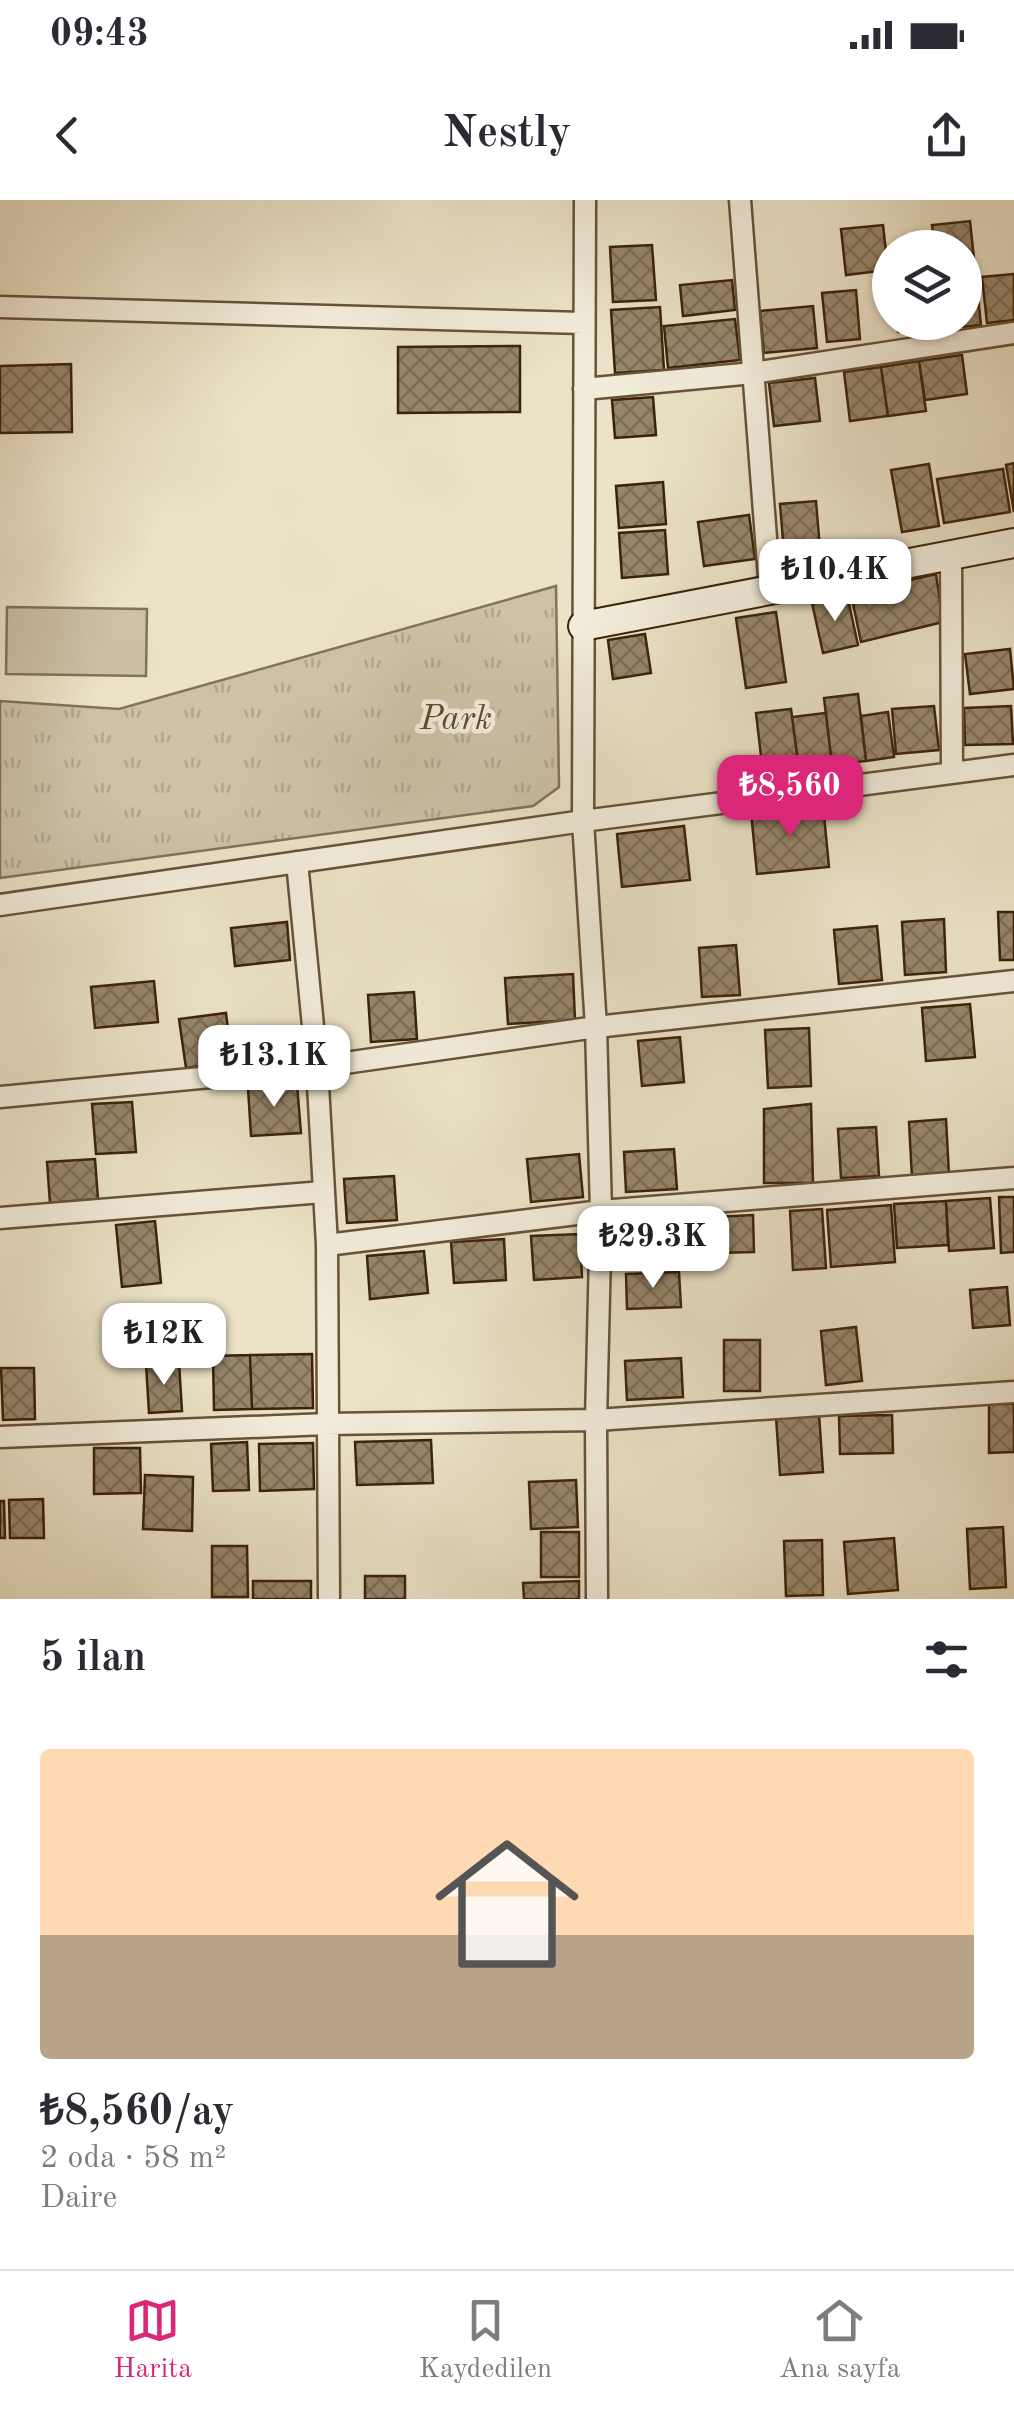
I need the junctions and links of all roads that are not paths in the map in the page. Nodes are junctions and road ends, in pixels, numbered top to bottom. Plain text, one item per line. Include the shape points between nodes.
1 (585, 200) edge
2 (740, 200) edge
3 (0, 308) edge
4 (584, 323) junction
5 (1014, 333) edge
6 (753, 372) junction
7 (584, 389) junction
8 (1014, 543) edge
9 (951, 555) junction
10 (770, 590) junction
11 (584, 626) junction
12 (1014, 765) edge
13 (952, 772) junction
14 (584, 821) junction
15 (297, 862) junction
16 (0, 905) edge
17 (1014, 981) edge
18 (596, 1027) junction
19 (317, 1067) junction
20 (0, 1097) edge
21 (1014, 1178) edge
22 (323, 1192) junction
23 (601, 1211) junction
24 (0, 1218) edge
25 (327, 1245) junction
26 (1014, 1392) edge
27 (596, 1420) junction
28 (328, 1424) junction
29 (0, 1437) edge
30 (330, 1599) edge
31 (597, 1599) edge

1 - 4 street
2 - 6 street
3 - 4 street
4 - 7 street
5 - 6 street
6 - 7 street
6 - 10 street
7 - 11 street
8 - 9 street
9 - 10 street
9 - 13 street
10 - 11 street
11 - 14 street
12 - 13 street
13 - 14 street
14 - 15 street
14 - 18 street
15 - 16 street
15 - 19 street
17 - 18 street
18 - 19 street
18 - 23 street
19 - 20 street
19 - 22 street
21 - 23 street
22 - 24 street
22 - 25 street
23 - 25 street
23 - 27 street
25 - 28 street
26 - 27 street
27 - 28 street
27 - 31 street
28 - 29 street
28 - 30 street

